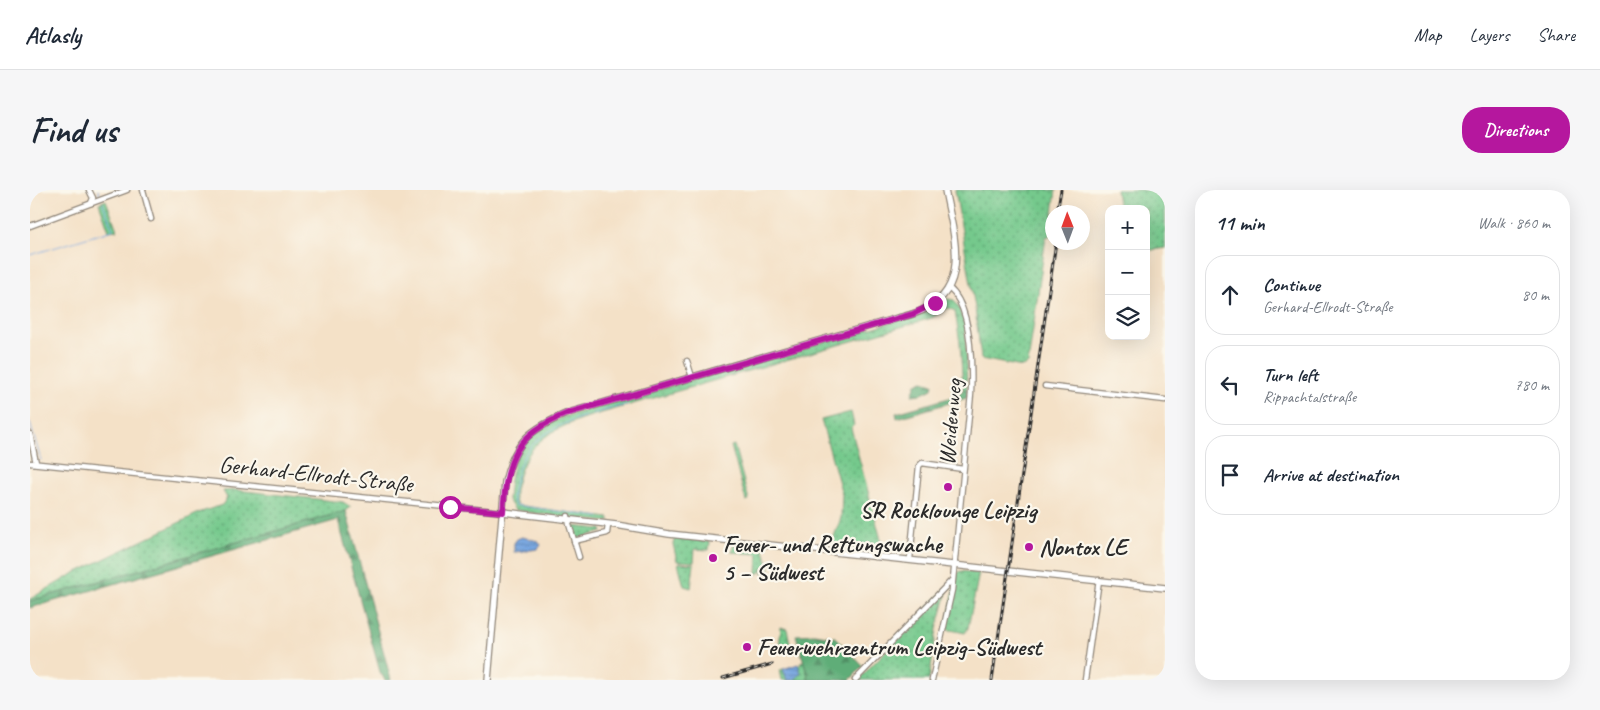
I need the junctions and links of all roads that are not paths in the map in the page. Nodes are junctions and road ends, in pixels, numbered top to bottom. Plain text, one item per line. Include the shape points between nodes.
1 (89, 190) edge
2 (127, 190) edge
3 (143, 190) edge
4 (945, 190) edge
5 (91, 202) junction
6 (152, 219) dead end
7 (30, 226) edge
8 (949, 288) junction
9 (687, 361) dead end
10 (692, 377) junction
11 (1044, 386) dead end
12 (1165, 400) edge
13 (30, 434) edge
14 (33, 463) edge
15 (963, 469) junction
16 (503, 512) junction
17 (568, 518) junction
18 (608, 524) junction
19 (574, 541) junction
20 (579, 557) dead end
21 (910, 560) junction
22 (954, 564) junction
23 (952, 580) junction
24 (1099, 580) junction
25 (1165, 588) edge
26 (488, 680) edge
27 (855, 680) edge
28 (932, 680) edge
29 (1085, 680) edge

1 - 5 street
2 - 5 street
3 - 6 street
4 - 8 main road via 956,264
5 - 7 street
8 - 10 main road via 935,303 913,314
8 - 15 street, Weidenweg via 962,306 972,368
9 - 10 street
10 - 16 main road via 568,413 538,427 515,452 505,482
11 - 12 street
13 - 14 street
14 - 16 street, Gerhard-Ellrodt-Straße
15 - 21 street via 922,462
15 - 22 street, Weidenweg
16 - 17 main road, Gerhard-Ellrodt-Straße
16 - 26 main road
17 - 18 main road, Gerhard-Ellrodt-Straße
17 - 19 street
18 - 19 street via 607,533
18 - 21 main road, Gerhard-Ellrodt-Straße via 669,534
19 - 20 street
21 - 22 main road, Gerhard-Ellrodt-Straße
22 - 23 street, Weidenweg
22 - 24 main road, Gerhard-Ellrodt-Straße
23 - 27 street
23 - 28 street, Weidenweg
24 - 25 main road, Gerhard-Ellrodt-Straße
24 - 29 street

